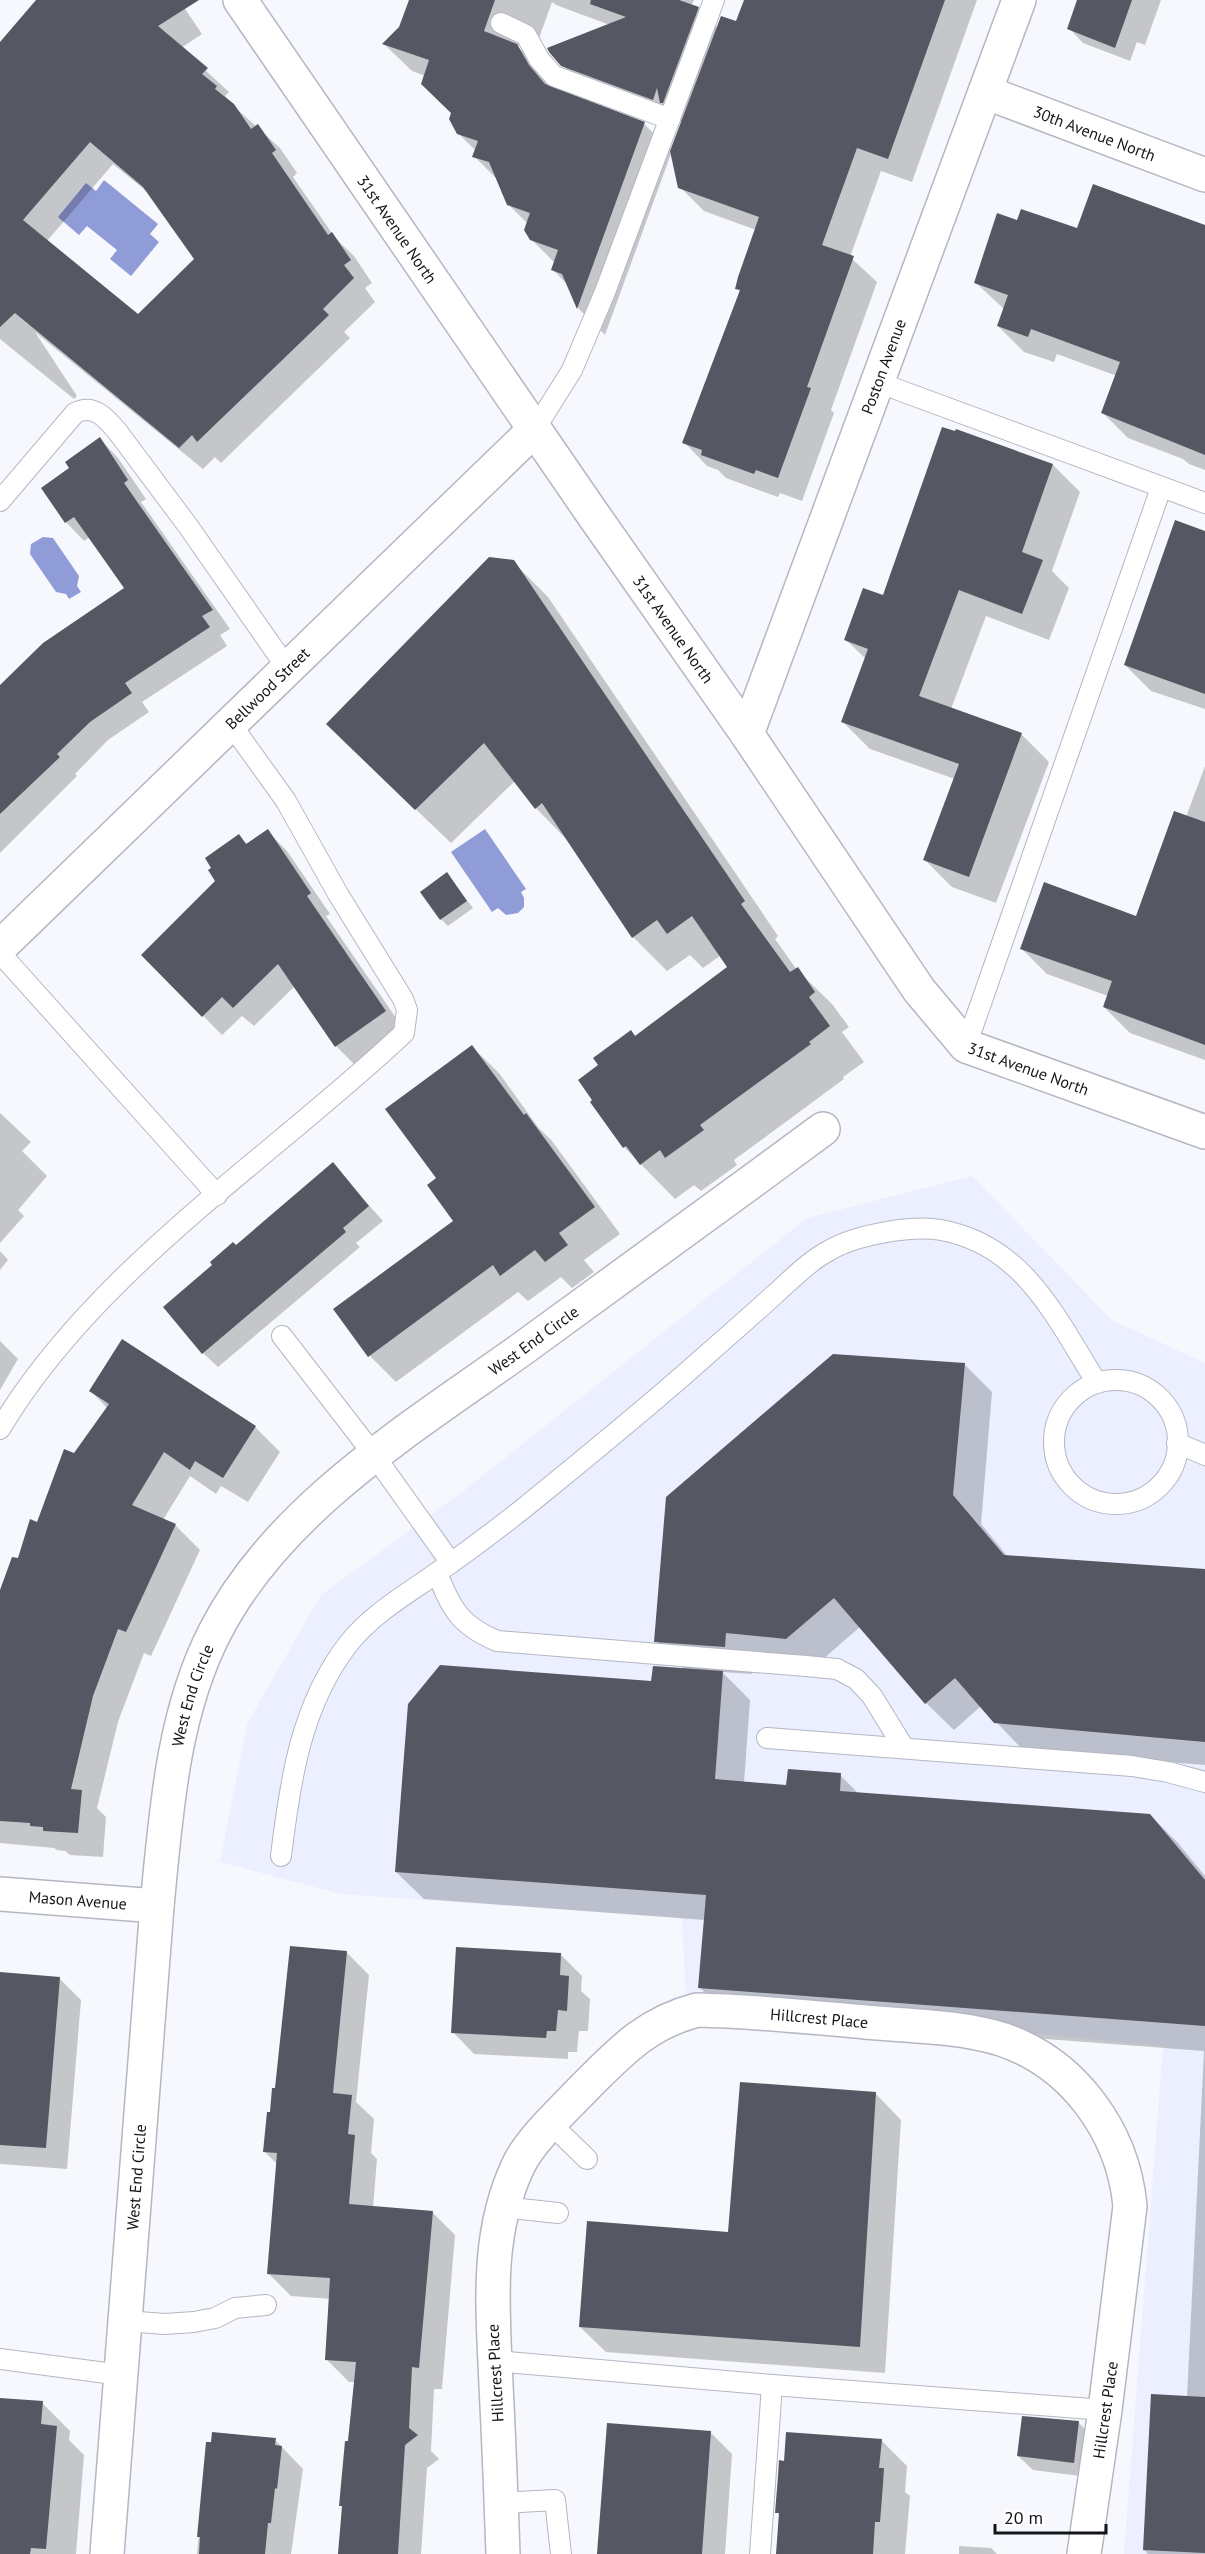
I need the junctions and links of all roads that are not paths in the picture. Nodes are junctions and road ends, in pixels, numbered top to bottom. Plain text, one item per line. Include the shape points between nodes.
1 (240, 0) edge
2 (714, 0) edge
3 (1019, 0) edge
4 (501, 23) dead end
5 (985, 92) junction
6 (670, 119) junction
7 (1205, 175) edge
8 (877, 382) junction
9 (535, 429) junction
10 (1161, 488) junction
11 (0, 501) edge
12 (1205, 503) edge
13 (287, 668) junction
14 (230, 723) junction
15 (747, 734) junction
16 (0, 946) edge
17 (0, 953) edge
18 (966, 1046) junction
19 (823, 1129) dead end
20 (1205, 1132) edge
21 (217, 1195) junction
22 (282, 1336) dead end
23 (1097, 1383) junction
24 (0, 1429) edge
25 (1177, 1443) junction
26 (374, 1455) junction
27 (1205, 1455) edge
28 (444, 1568) junction
29 (767, 1738) dead end
30 (904, 1748) junction
31 (1205, 1782) edge
32 (281, 1856) dead end
33 (0, 1894) edge
34 (157, 1906) junction
35 (550, 2123) junction
36 (587, 2159) dead end
37 (502, 2207) junction
38 (558, 2213) dead end
39 (266, 2305) dead end
40 (125, 2321) junction
41 (0, 2359) edge
42 (495, 2361) junction
43 (121, 2375) junction
44 (772, 2385) junction
45 (1105, 2410) junction
46 (501, 2503) junction
47 (106, 2554) edge
48 (503, 2554) edge
49 (561, 2554) edge
50 (760, 2554) edge
51 (1084, 2554) edge

1 - 9 street, 31st Avenue North
2 - 6 lane
3 - 5 street, Poston Avenue
4 - 6 lane via 526,35 554,76
5 - 7 street, 30th Avenue North
5 - 8 street, Poston Avenue
6 - 9 lane via 572,370
8 - 10 lane
8 - 15 street, Poston Avenue
9 - 13 street, Bellwood Street
9 - 15 street, 31st Avenue North
10 - 12 lane
10 - 18 lane
11 - 13 lane via 66,421 84,408 95,411 107,418 188,526
13 - 14 street, Bellwood Street
14 - 16 street, Bellwood Street
14 - 21 lane via 286,801 403,999 407,1022 404,1033 394,1043
15 - 18 street, 31st Avenue North via 919,990
17 - 21 lane
18 - 20 street, 31st Avenue North
19 - 26 street, West End Circle
21 - 24 lane via 148,1255 75,1328 23,1392
22 - 26 lane
23 - 25 lane via 1118,1380 1139,1384 1157,1395 1170,1412
23 - 25 lane via 1078,1393 1064,1408 1055,1427 1054,1449 1059,1468 1085,1497 1124,1504 1143,1498 1159,1487 1171,1471
23 - 28 lane via 1037,1288 996,1251 969,1237 938,1229 862,1238 833,1247 809,1263 694,1366 522,1510
25 - 27 lane
26 - 28 lane
26 - 34 street, West End Circle via 274,1545 213,1634 187,1705 177,1753
28 - 30 lane via 453,1609 465,1625 497,1641 844,1671 867,1690
28 - 32 lane via 371,1620 350,1641 332,1668 304,1728 288,1800
29 - 30 lane
30 - 31 lane via 1132,1766
33 - 34 street, Mason Avenue
34 - 40 street, West End Circle
35 - 36 lane
35 - 37 street, Hillcrest Place via 519,2163
35 - 45 street, Hillcrest Place via 629,2043 674,2016 697,2010 949,2029 993,2037 1029,2051 1065,2077 1098,2113 1122,2159 1128,2181 1128,2235
37 - 38 lane
37 - 42 street, Hillcrest Place via 493,2268
39 - 40 lane via 236,2308 194,2322
40 - 43 street, West End Circle
41 - 43 lane
42 - 44 lane
42 - 46 street, Hillcrest Place
43 - 47 street, West End Circle
44 - 45 lane
44 - 50 lane
45 - 51 street, Hillcrest Place
46 - 48 street, Hillcrest Place
46 - 49 lane via 555,2500

